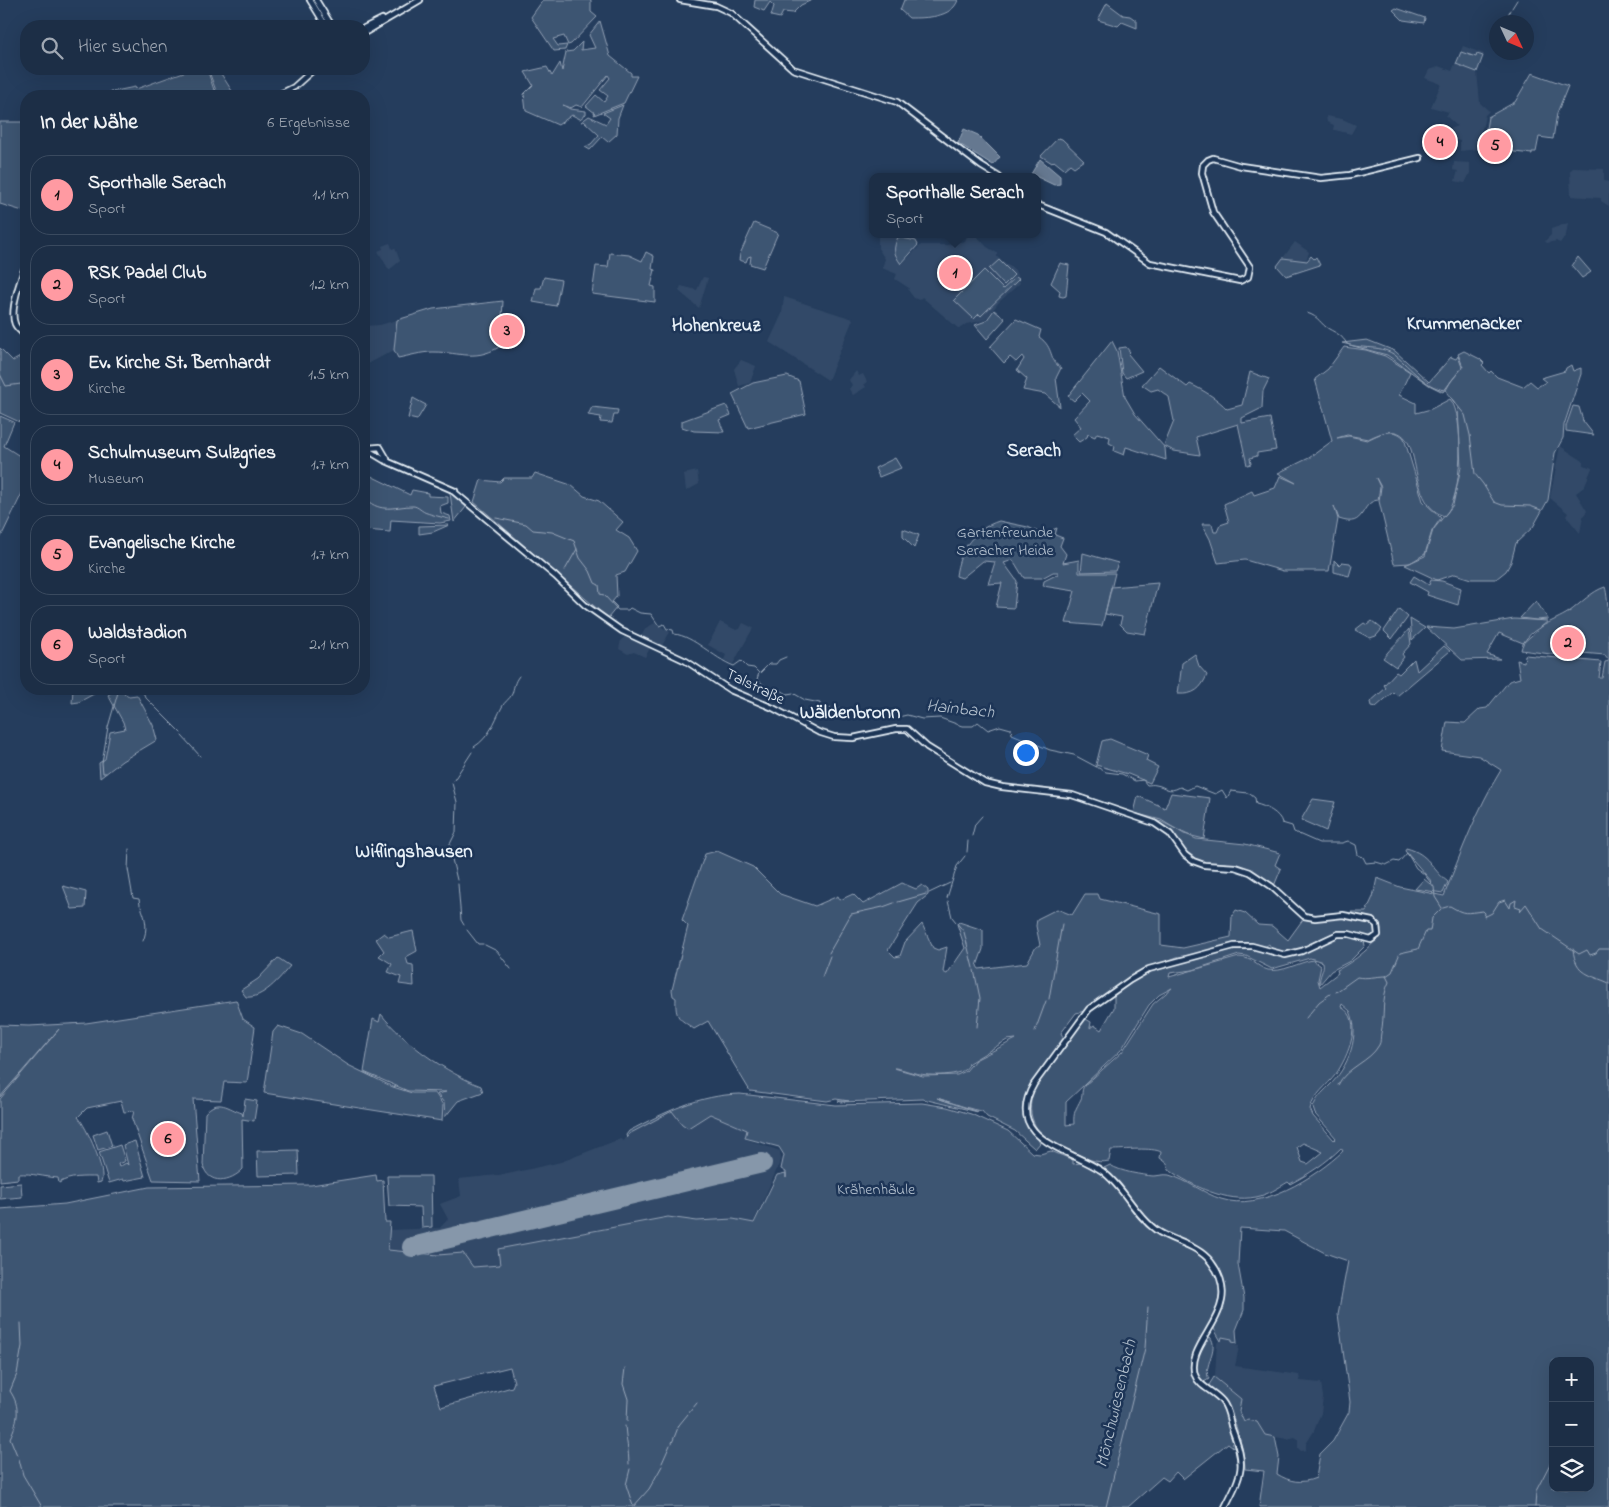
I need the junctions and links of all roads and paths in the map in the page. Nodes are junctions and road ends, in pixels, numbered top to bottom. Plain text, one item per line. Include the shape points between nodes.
1 (310, 0) edge
2 (316, 0) edge
3 (416, 0) edge
4 (420, 0) edge
5 (680, 0) edge
6 (322, 20) edge
7 (328, 20) edge
8 (370, 25) edge
9 (370, 29) edge
10 (307, 75) edge
11 (288, 90) edge
12 (1420, 158) dead end
13 (993, 173) edge
14 (1041, 205) edge
15 (20, 286) edge
16 (20, 330) edge
17 (370, 450) edge
18 (1225, 1507) edge

1 - 6 main road
2 - 7 main road
3 - 8 main road
4 - 9 main road
5 - 13 main road via 720,7 733,14 793,69 897,102
10 - 11 main road
12 - 14 main road via 1350,175 1321,178 1241,166 1212,158 1204,163 1202,170 1211,208 1250,269 1244,280 1236,281 1150,262 1106,232
15 - 16 main road via 15,304 15,325
17 - 18 main road, Talstraße via 452,490 583,603 626,634 692,664 730,690 770,706 823,734 853,738 906,729 927,748 985,783 1002,788 1072,795 1154,823 1172,836 1193,862 1233,866 1247,871 1274,889 1303,916 1345,915 1373,921 1379,930 1371,940 1338,934 1289,954 1276,954 1252,946 1227,947 1146,971 1089,1009 1033,1086 1028,1100 1032,1128 1044,1141 1092,1165 1116,1183 1150,1225 1203,1254 1213,1265 1222,1294 1219,1312 1198,1351 1194,1368 1198,1381 1223,1402 1240,1448 1240,1473

